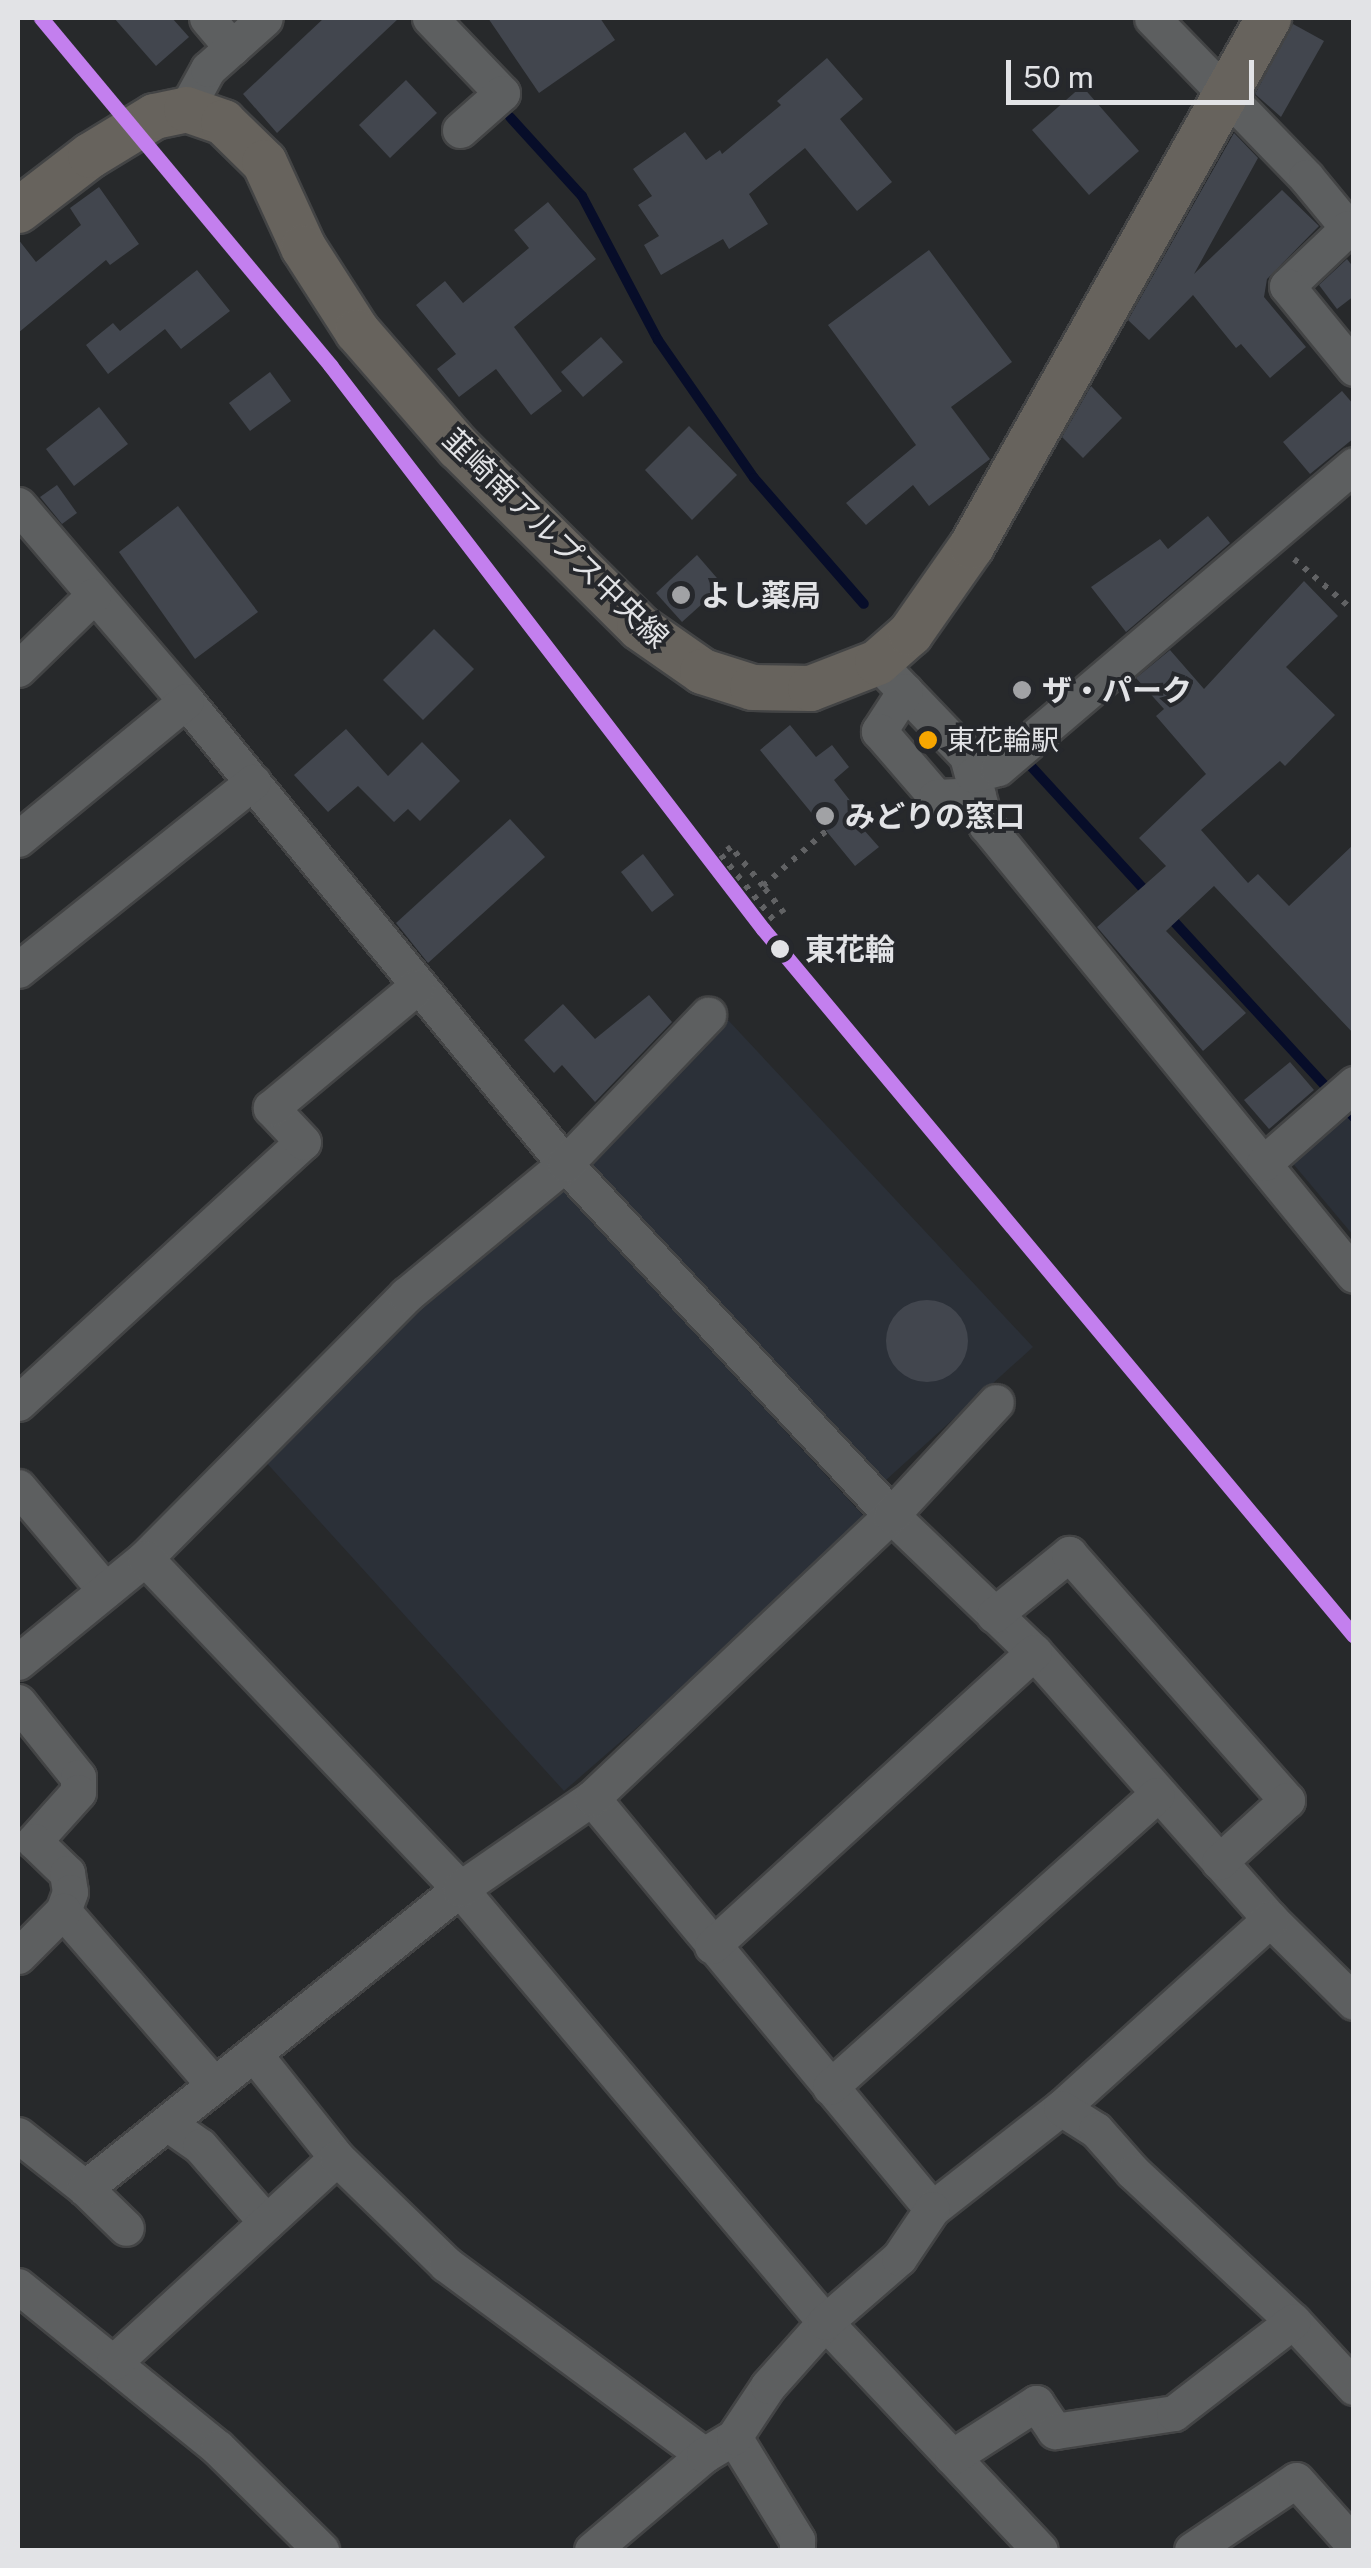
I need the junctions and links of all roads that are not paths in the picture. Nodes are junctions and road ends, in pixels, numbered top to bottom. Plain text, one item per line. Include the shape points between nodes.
1 (206, 18) edge
2 (265, 18) edge
3 (430, 18) edge
4 (1152, 18) edge
5 (1268, 18) edge
6 (232, 48) junction
7 (1224, 92) junction
8 (186, 109) junction
9 (480, 112) dead end
10 (18, 210) edge
11 (1354, 368) edge
12 (1354, 465) edge
13 (18, 505) edge
14 (93, 596) junction
15 (18, 669) edge
16 (891, 676) junction
17 (186, 701) junction
18 (253, 782) junction
19 (975, 785) junction
20 (18, 840) edge
21 (18, 970) edge
22 (416, 987) junction
23 (708, 1015) dead end
24 (1342, 1094) edge
25 (1264, 1163) junction
26 (565, 1164) junction
27 (1354, 1275) edge
28 (18, 1402) edge
29 (996, 1402) dead end
30 (18, 1487) edge
31 (892, 1515) junction
32 (146, 1558) junction
33 (105, 1590) junction
34 (994, 1615) junction
35 (1034, 1652) junction
36 (18, 1662) edge
37 (18, 1702) edge
38 (1157, 1795) junction
39 (592, 1798) junction
40 (1218, 1862) junction
41 (460, 1890) junction
42 (63, 1911) junction
43 (1270, 1919) junction
44 (712, 1946) junction
45 (18, 1956) edge
46 (1354, 2002) edge
47 (254, 2054) junction
48 (214, 2086) junction
49 (830, 2087) junction
50 (1061, 2108) junction
51 (167, 2123) junction
52 (18, 2136) edge
53 (337, 2158) junction
54 (85, 2188) junction
55 (932, 2209) junction
56 (266, 2222) junction
57 (126, 2228) dead end
58 (18, 2286) edge
59 (1293, 2321) junction
60 (825, 2322) junction
61 (114, 2362) junction
62 (1354, 2387) edge
63 (734, 2437) junction
64 (704, 2456) junction
65 (952, 2457) junction
66 (1354, 2545) edge
67 (321, 2550) edge
68 (592, 2550) edge
69 (797, 2550) edge
70 (1040, 2550) edge
71 (1192, 2550) edge

1 - 6 street
2 - 6 street
3 - 9 street via 502,93
4 - 7 street
5 - 7 main road, 韮崎南アルプス中央線
6 - 8 street via 208,69
7 - 11 street via 1348,228 1287,286
7 - 16 main road, 韮崎南アルプス中央線 via 971,546 910,633
8 - 10 main road via 154,116
8 - 16 main road, 韮崎南アルプス中央線 via 223,122 264,162 303,248 357,332 458,447 639,627 702,671 752,687 810,688
12 - 19 street
13 - 14 street
14 - 15 street
14 - 17 street
16 - 19 street via 967,756
16 - 19 street via 879,731 936,797
17 - 18 street
17 - 20 street
18 - 21 street
18 - 22 street
19 - 25 street via 986,826
22 - 26 street
22 - 28 street via 271,1108 303,1142
23 - 26 street
24 - 25 street
25 - 27 street
26 - 31 street
26 - 32 street via 406,1295
29 - 31 street
30 - 33 street
31 - 34 street
31 - 39 street
32 - 33 street
32 - 41 street
33 - 36 street
34 - 35 street
34 - 40 street via 1068,1554 1286,1800
35 - 38 street
35 - 44 street
37 - 42 street via 78,1777 78,1792 34,1841 67,1874
38 - 40 street
38 - 49 street
39 - 41 street
39 - 44 street
40 - 43 street
41 - 47 street
41 - 60 street
42 - 45 street
42 - 48 street
43 - 46 street
43 - 50 street
44 - 49 street
47 - 48 street
47 - 53 street
48 - 51 street
49 - 55 street
50 - 55 street
50 - 59 street via 1096,2130
51 - 54 street
51 - 56 street via 200,2146
52 - 54 street
53 - 56 street
53 - 64 street via 446,2264
54 - 57 street
55 - 60 street via 899,2258
56 - 61 street
58 - 61 street
59 - 62 street
59 - 65 street via 1174,2413 1055,2432 1036,2403
60 - 63 street
60 - 65 street
61 - 67 street via 218,2448
63 - 64 street
63 - 69 street
64 - 68 street
65 - 70 street
66 - 71 street via 1296,2480

